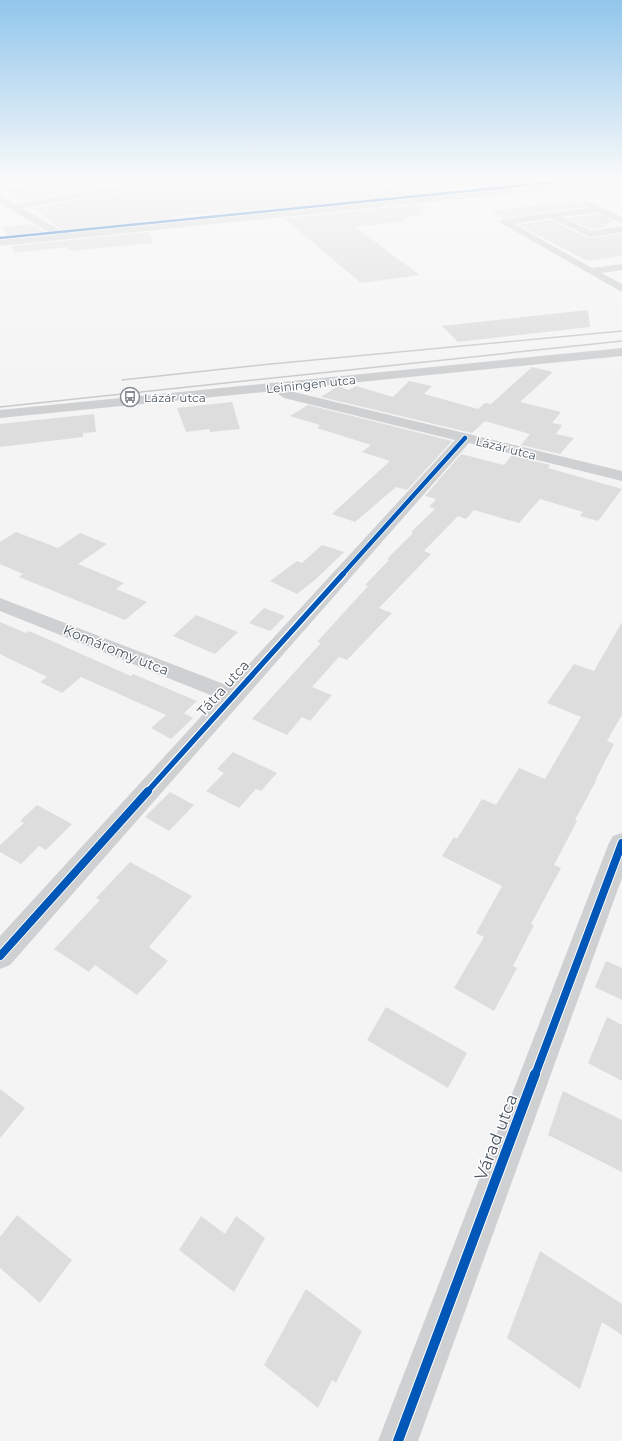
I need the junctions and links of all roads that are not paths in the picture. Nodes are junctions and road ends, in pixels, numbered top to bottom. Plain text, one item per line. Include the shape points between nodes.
1 (549, 247) edge
2 (622, 267) edge
3 (591, 271) junction
4 (622, 277) edge
5 (606, 280) junction
6 (622, 289) edge
7 (622, 352) edge
8 (275, 387) junction
9 (3, 411) edge
10 (465, 438) junction
11 (622, 476) edge
12 (0, 604) edge
13 (232, 696) junction
14 (622, 843) edge
15 (0, 956) edge
16 (398, 1441) edge

1 - 3 street
2 - 3 street
3 - 5 street
4 - 5 street
5 - 6 street
7 - 8 street, Leiningen utca
8 - 9 street, Leiningen utca
8 - 10 street, Lázár utca via 289,395
10 - 11 street, Lázár utca
10 - 13 street, Tátra utca
12 - 13 street, Komáromy utca
13 - 15 street, Tátra utca
14 - 16 street, Várad utca

